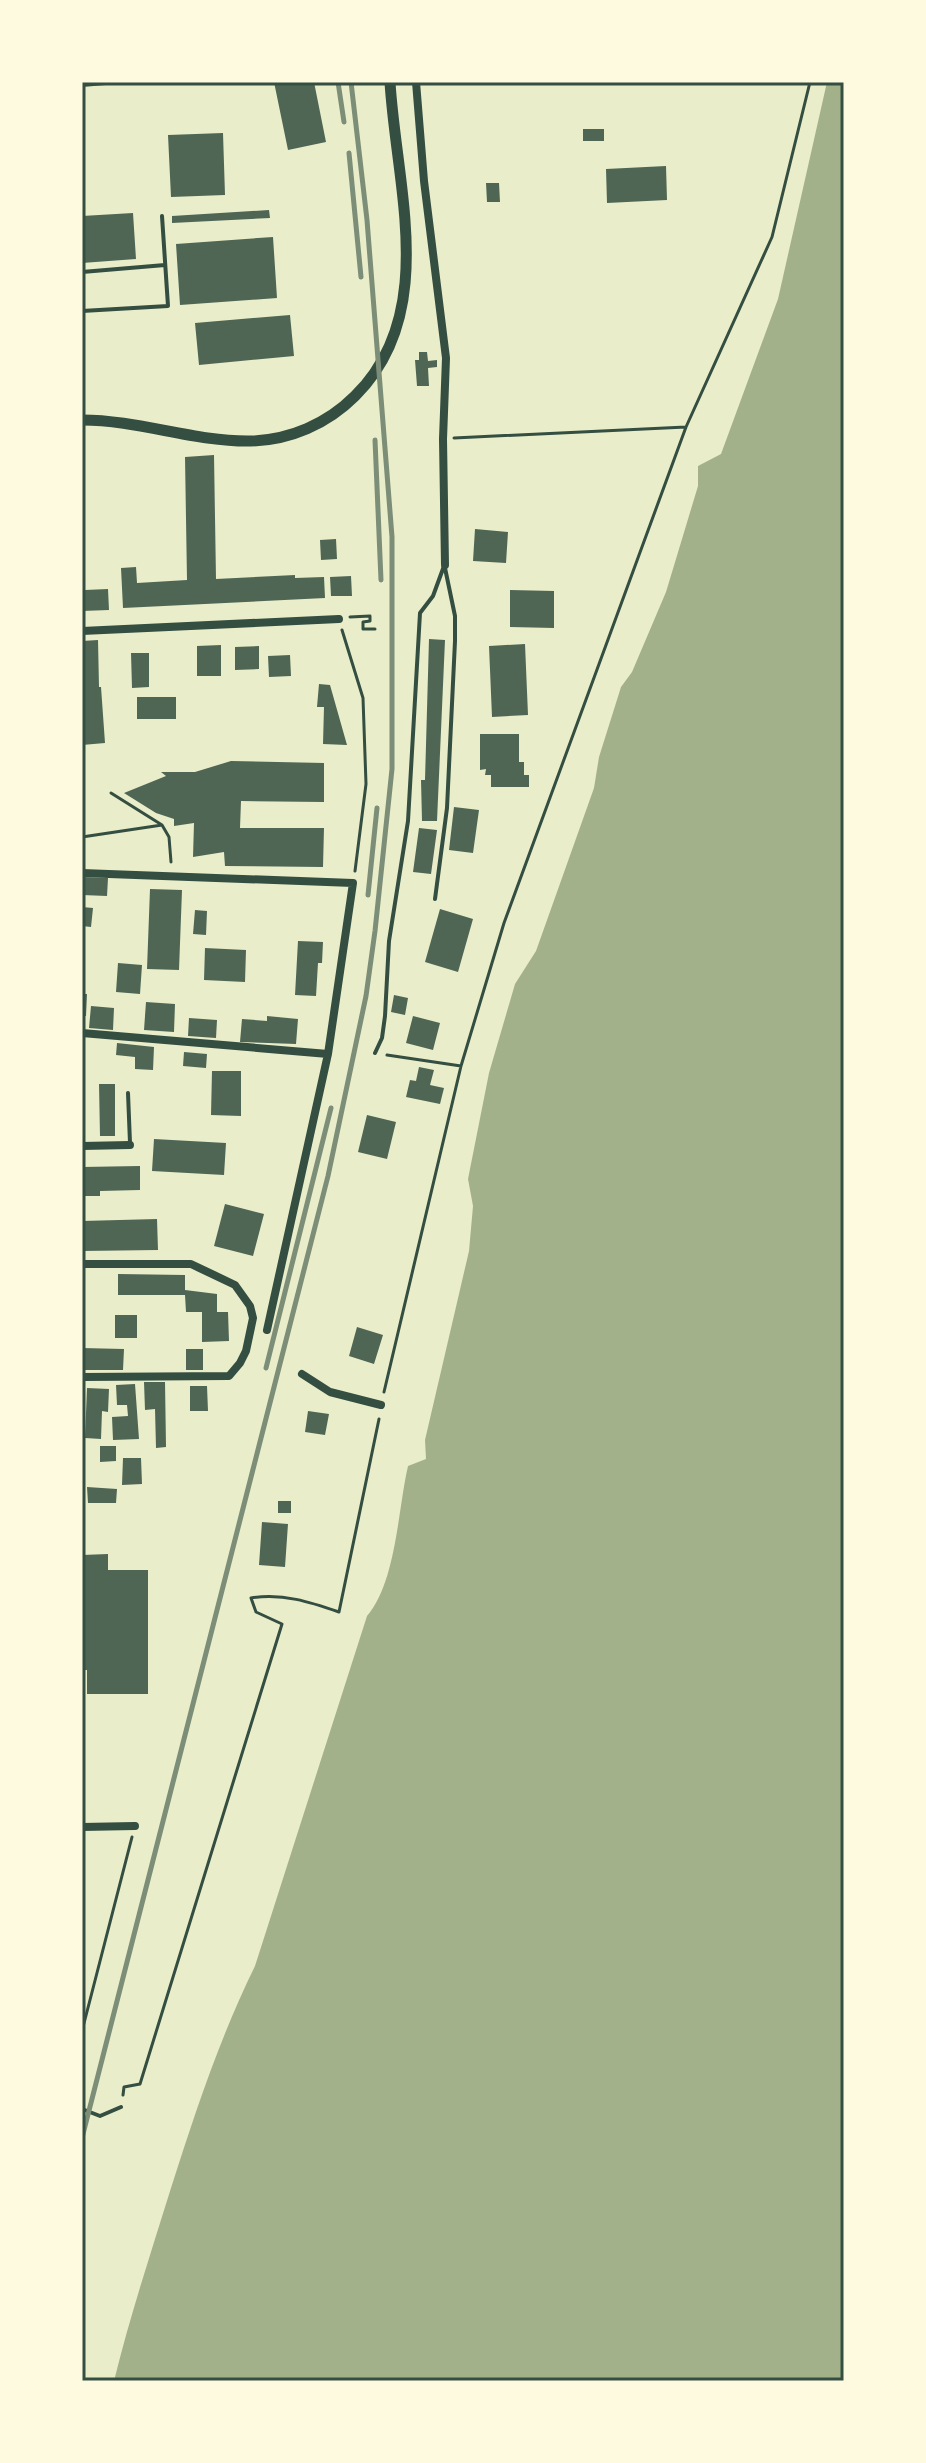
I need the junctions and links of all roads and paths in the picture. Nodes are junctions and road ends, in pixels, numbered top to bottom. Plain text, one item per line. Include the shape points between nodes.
1 (117, 82) edge
2 (390, 82) edge
3 (416, 82) edge
4 (810, 82) edge
5 (82, 85) edge
6 (162, 216) dead end
7 (165, 265) junction
8 (82, 272) edge
9 (82, 311) edge
10 (82, 420) edge
11 (686, 427) junction
12 (443, 439) junction
13 (445, 565) junction
14 (355, 616) dead end
15 (339, 619) joint
16 (375, 629) dead end
17 (82, 631) edge
18 (111, 793) dead end
19 (162, 825) junction
20 (82, 837) edge
21 (82, 873) edge
22 (170, 876) junction
23 (353, 883) junction
24 (435, 899) dead end
25 (82, 1033) edge
26 (375, 1053) joint
27 (328, 1054) junction
28 (461, 1066) junction
29 (128, 1093) dead end
30 (130, 1145) joint
31 (82, 1146) edge
32 (82, 1264) edge
33 (267, 1330) dead end
34 (302, 1374) dead end
35 (82, 1377) edge
36 (381, 1405) junction
37 (135, 1826) joint
38 (82, 1827) edge
39 (82, 2031) edge
40 (121, 2107) joint
41 (82, 2109) edge

1 - 5 lane
2 - 10 street via 407,256 405,294 391,347 367,385 330,417 277,438 252,441 115,420
3 - 12 street via 446,358
4 - 11 path via 772,237
6 - 7 lane
7 - 8 lane
7 - 9 lane via 168,306
11 - 12 path
11 - 28 path via 513,899
12 - 13 street
13 - 24 lane via 455,641 447,808
13 - 26 lane via 420,613 412,780 389,941 385,1016
14 - 16 path via 370,616 363,629
15 - 17 street
15 - 23 path via 363,698 366,784
18 - 19 path
19 - 20 path
19 - 22 path via 171,847
21 - 22 street
22 - 23 street
23 - 27 street
25 - 27 street
26 - 28 path
27 - 33 street
28 - 36 path
29 - 30 lane
30 - 31 street
32 - 35 street via 191,1264 235,1285 253,1318 246,1351 229,1376
34 - 36 street via 330,1392
36 - 40 path via 339,1612 302,1599 251,1598 256,1612 282,1624 140,2084 124,2087
37 - 38 street
37 - 39 path
40 - 41 lane via 100,2116

